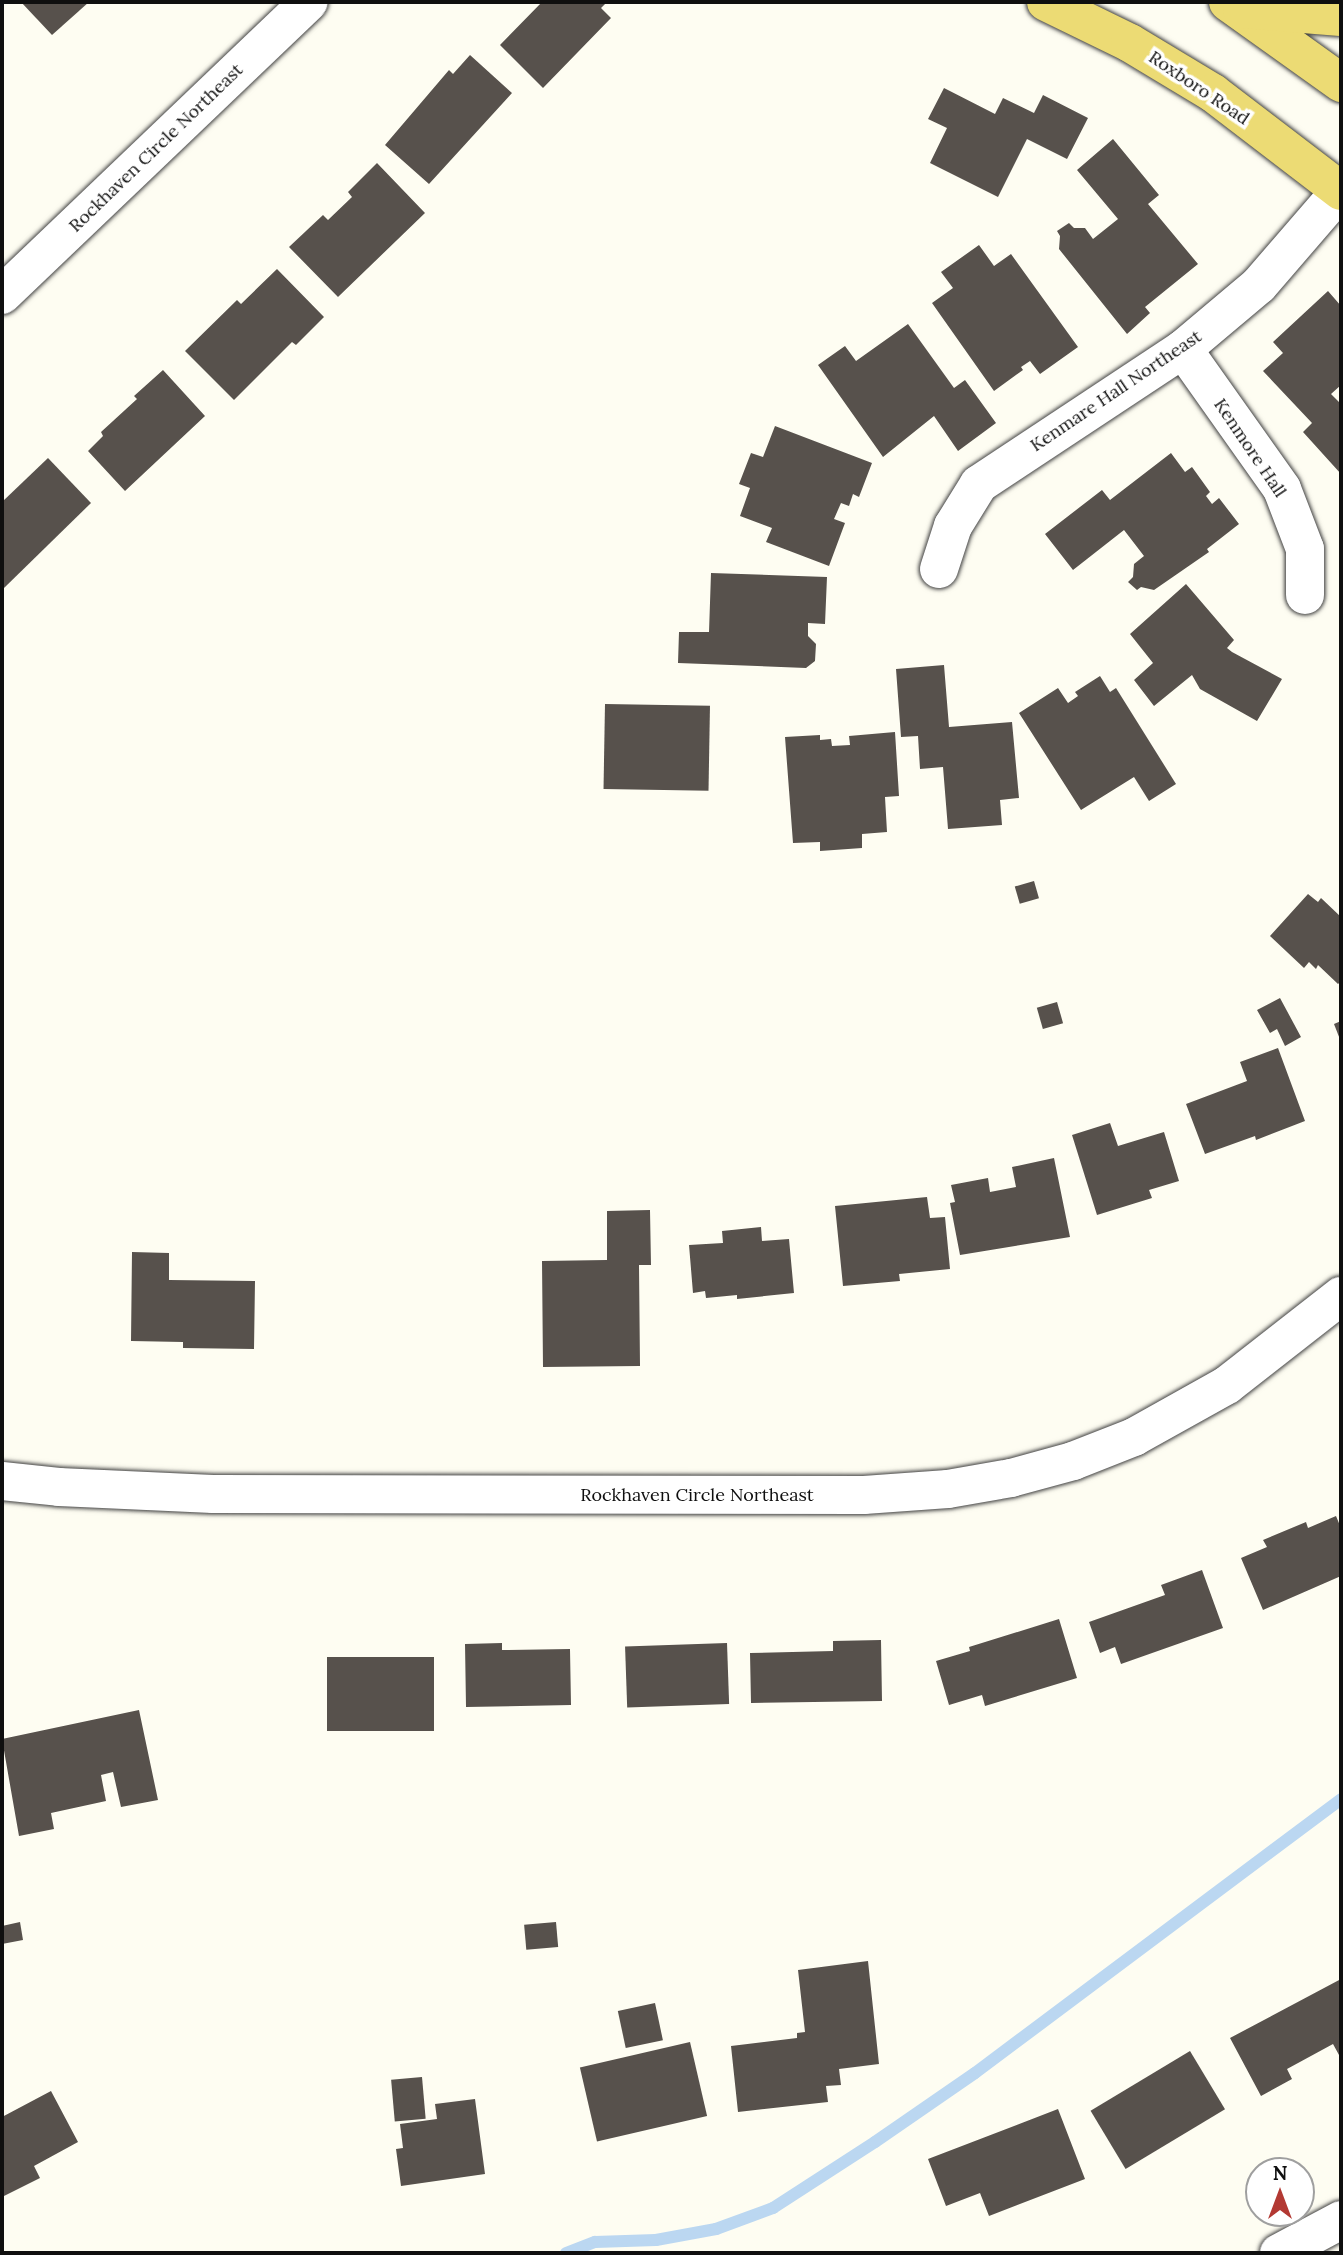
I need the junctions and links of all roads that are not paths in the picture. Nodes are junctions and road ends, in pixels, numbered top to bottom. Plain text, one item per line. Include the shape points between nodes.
1 (309, 2) edge
2 (1046, 2) edge
3 (1235, 6) edge
4 (1341, 17) edge
5 (1341, 83) edge
6 (1341, 190) edge
7 (2, 295) edge
8 (1183, 349) junction
9 (939, 569) dead end
10 (1305, 595) dead end
11 (1341, 1296) edge
12 (2, 1481) edge
13 (1338, 2227) edge
14 (1279, 2253) edge

1 - 7 street, Rockhaven Circle Northeast
2 - 6 main road, Roxboro Road via 1130,43 1213,93
3 - 4 main road
3 - 5 main road
6 - 8 street, Kenmare Hall Northeast via 1259,285
8 - 9 street, Kenmare Hall Northeast via 979,484 953,526
8 - 10 street, Kenmore Hall via 1282,489 1305,549
11 - 12 street, Rockhaven Circle Northeast via 1227,1385 1133,1437 1073,1461 948,1489 864,1495 213,1494
13 - 14 street

